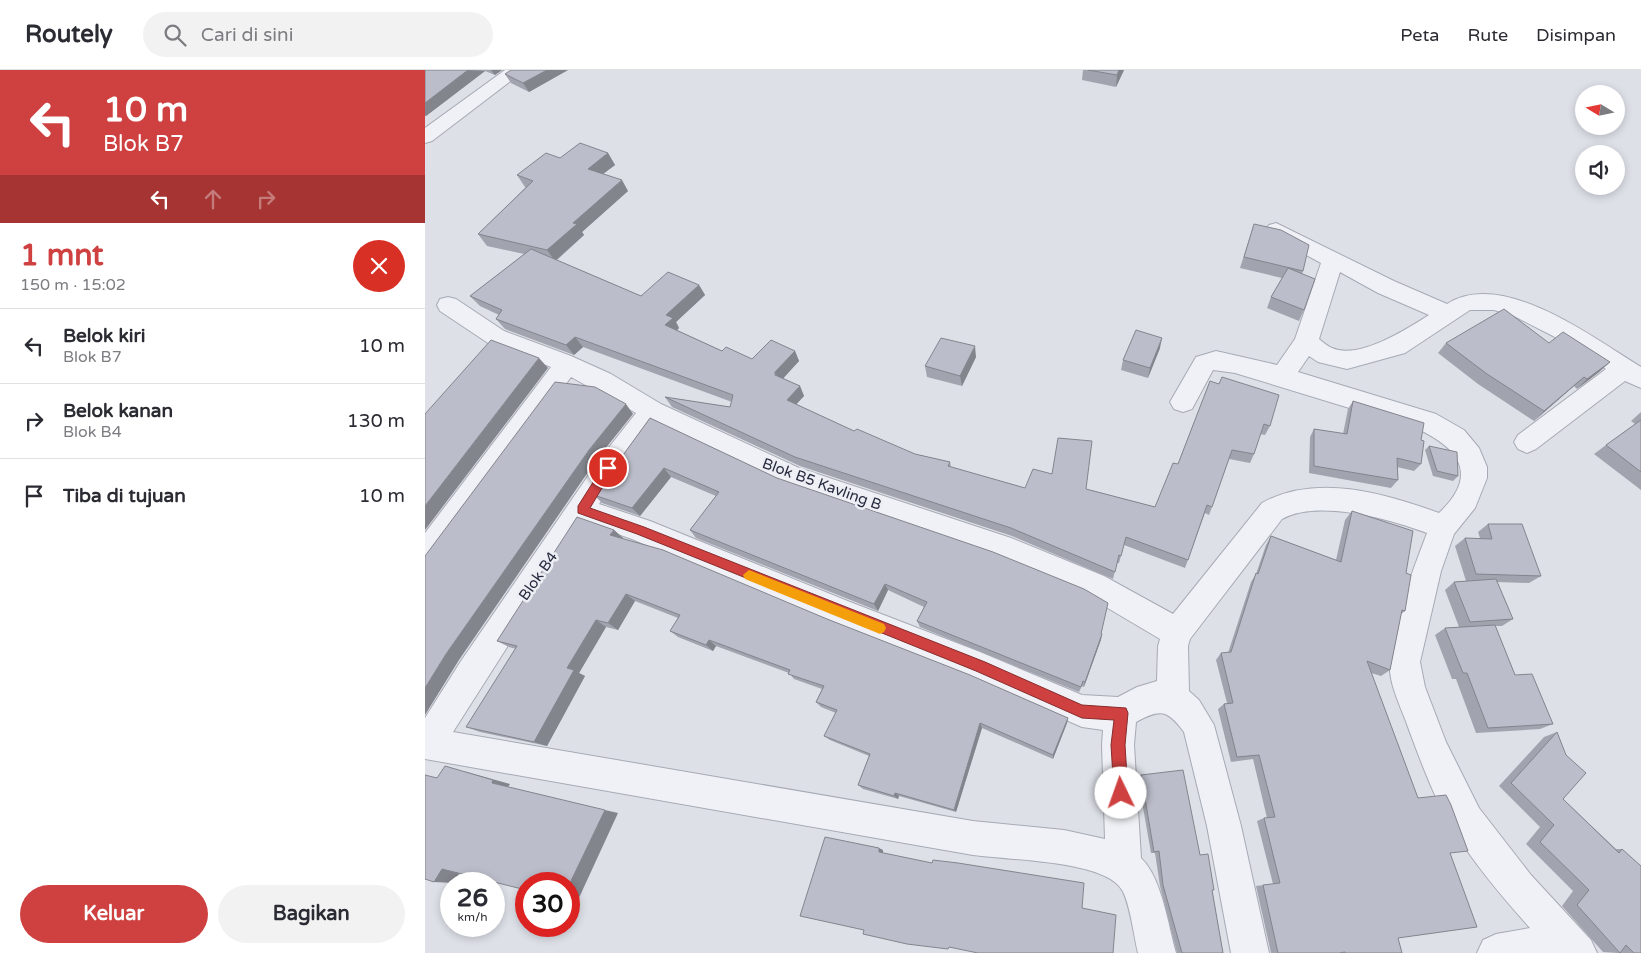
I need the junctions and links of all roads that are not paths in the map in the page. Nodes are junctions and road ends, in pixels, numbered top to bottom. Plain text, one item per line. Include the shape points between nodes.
1 (516, 70) edge
2 (425, 137) edge
3 (1276, 230) edge
4 (1333, 259) junction
5 (448, 306) dead end
6 (1447, 313) junction
7 (1306, 342) junction
8 (566, 365) junction
9 (1633, 374) edge
10 (1281, 378) junction
11 (1183, 402) dead end
12 (652, 411) junction
13 (1527, 442) dead end
14 (583, 510) junction
15 (1443, 527) junction
16 (425, 555) edge
17 (1177, 632) junction
18 (1173, 699) junction
19 (1121, 713) junction
20 (426, 743) edge
21 (1124, 866) junction
22 (1573, 947) edge
23 (1157, 953) edge
24 (1250, 953) edge
25 (1496, 953) edge

1 - 2 street
3 - 4 street
4 - 6 street
4 - 7 street
5 - 8 street, Blok B5 Kavling B via 488,345
6 - 7 street via 1397,347 1347,360 1326,356
6 - 9 street via 1466,302 1480,300 1508,305 1561,330
7 - 10 street
8 - 12 street, Blok B5 Kavling B via 603,381
8 - 16 street
9 - 13 street
10 - 11 street via 1231,363 1209,361
10 - 15 street via 1422,420 1445,430 1463,445 1472,459 1474,474 1469,497 1459,513
12 - 14 street, Blok B4 via 608,468
12 - 17 street, Blok B5 Kavling B via 791,476 1001,547 1094,585
14 - 19 street via 981,667 1082,712
14 - 20 street, Blok B4
15 - 17 street via 1416,516 1377,507 1316,499 1284,504 1272,511 1255,531
15 - 22 street via 1412,627 1405,662 1409,688 1433,751 1467,820 1518,888
17 - 18 street via 1173,646
18 - 19 street via 1148,698
18 - 24 street via 1198,725 1225,826
19 - 21 street via 1118,745
20 - 21 street via 1005,844 1072,848 1111,858
21 - 23 street via 1139,883
22 - 25 street

